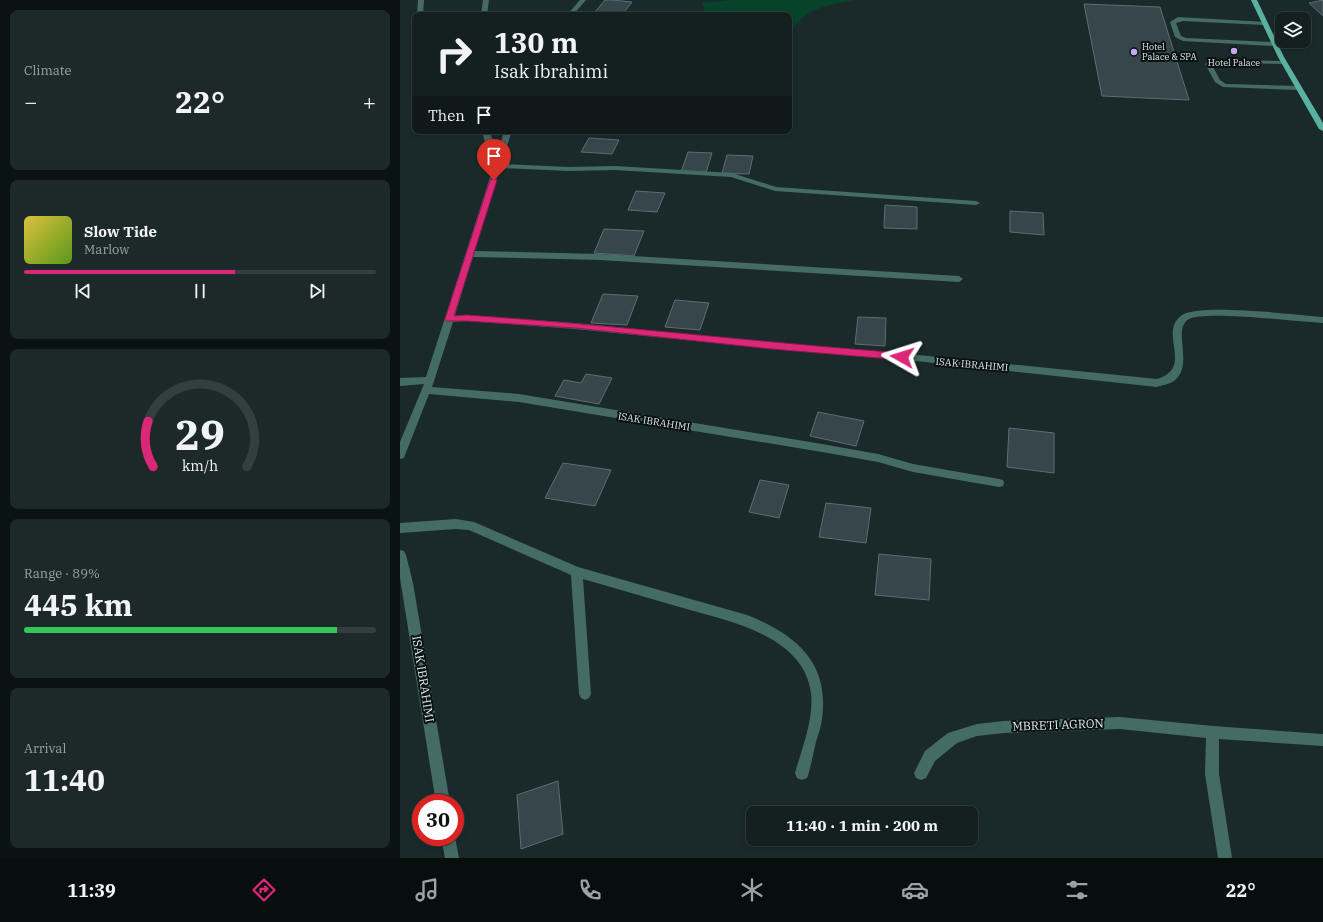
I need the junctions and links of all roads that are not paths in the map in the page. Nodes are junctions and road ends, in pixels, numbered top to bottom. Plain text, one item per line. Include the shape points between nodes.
1 (421, 0) edge
2 (486, 0) edge
3 (583, 0) edge
4 (1254, 0) edge
5 (420, 12) edge
6 (484, 12) edge
7 (573, 12) edge
8 (1264, 23) junction
9 (1274, 44) junction
10 (1284, 62) junction
11 (1298, 88) junction
12 (1323, 129) edge
13 (487, 134) edge
14 (507, 134) edge
15 (498, 166) junction
16 (976, 203) dead end
17 (469, 254) junction
18 (959, 279) dead end
19 (449, 319) junction
20 (1323, 320) edge
21 (430, 380) junction
22 (400, 382) edge
23 (426, 390) junction
24 (400, 455) edge
25 (999, 483) dead end
26 (400, 528) edge
27 (400, 554) edge
28 (577, 572) junction
29 (585, 694) dead end
30 (1213, 732) junction
31 (1323, 740) edge
32 (802, 773) dead end
33 (921, 774) dead end
34 (442, 794) edge
35 (450, 846) edge
36 (452, 858) edge
37 (1225, 858) edge

1 - 5 street
2 - 6 street
3 - 7 street
4 - 8 main road
8 - 9 main road
8 - 9 street via 1188,19 1173,22 1178,37 1185,40
9 - 10 main road
10 - 11 main road
10 - 11 street via 1214,61 1208,64 1217,81 1225,86
11 - 12 main road
13 - 15 street
14 - 15 street
15 - 16 street via 615,168 732,175 775,189
15 - 17 street
17 - 18 street via 600,257
17 - 19 street
19 - 20 street, ISAK IBRAHIMI via 575,326 1157,383 1173,378 1178,370 1180,350 1177,332 1180,322 1194,314
19 - 21 street
21 - 22 street
21 - 23 street
23 - 24 street
23 - 25 street, ISAK IBRAHIMI via 519,398 822,448
26 - 28 street via 470,525
27 - 34 street, ISAK IBRAHIMI
28 - 29 street
28 - 32 street via 747,621 764,628 798,652 809,667 817,700 816,720
30 - 31 street, MBRETI AGRON
30 - 33 street, MBRETI AGRON via 1120,723 977,730 953,738 930,756
30 - 37 street via 1212,774
35 - 36 street

